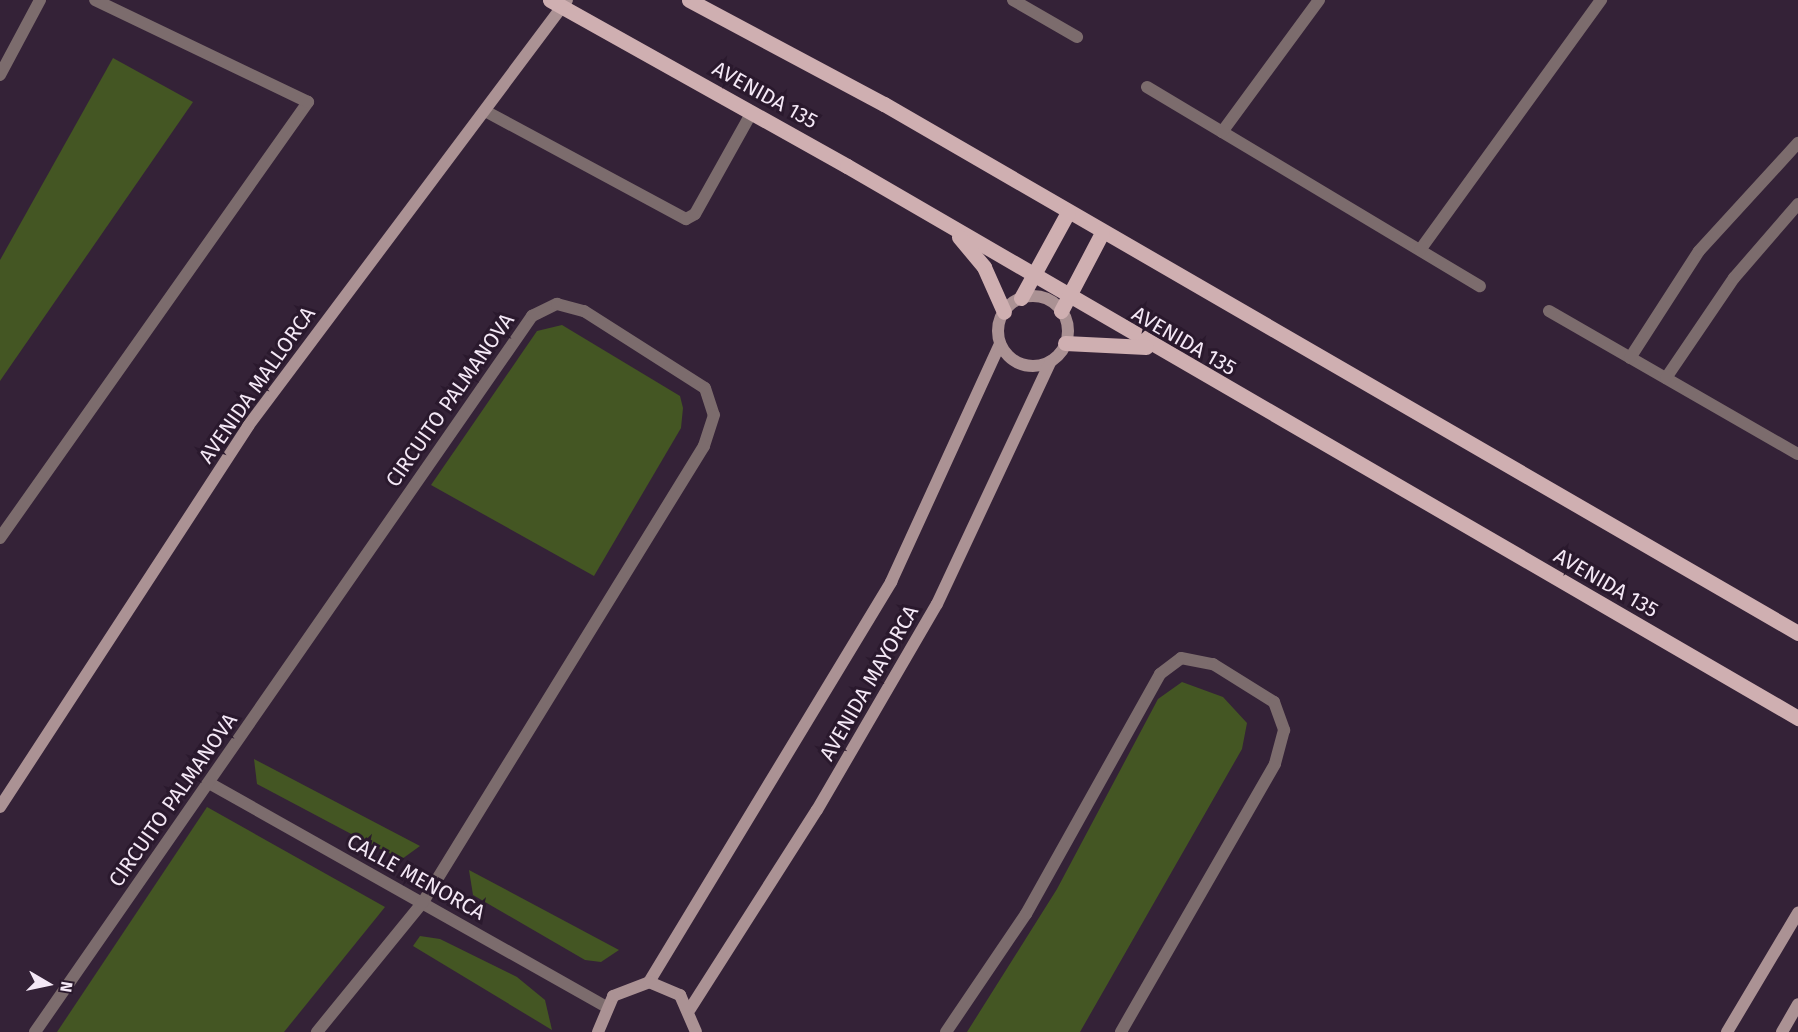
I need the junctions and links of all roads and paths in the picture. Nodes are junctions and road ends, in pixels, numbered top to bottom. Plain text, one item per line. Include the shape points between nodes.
1 (40, 0) edge
2 (95, 0) edge
3 (689, 0) edge
4 (1013, 0) edge
5 (1318, 0) edge
6 (1600, 0) edge
7 (560, 2) edge
8 (1031, 4) edge
9 (1077, 37) dead end
10 (0, 75) edge
11 (1147, 87) dead end
12 (487, 111) junction
13 (752, 112) junction
14 (1222, 132) junction
15 (1798, 143) edge
16 (1798, 204) edge
17 (1068, 212) junction
18 (952, 228) junction
19 (1102, 232) junction
20 (1420, 250) junction
21 (1033, 276) junction
22 (1480, 285) dead end
23 (1021, 298) junction
24 (1064, 304) junction
25 (1550, 311) dead end
26 (1004, 312) junction
27 (1065, 343) junction
28 (1000, 344) junction
29 (1152, 348) junction
30 (1630, 358) junction
31 (1051, 361) junction
32 (1666, 378) junction
33 (1798, 454) edge
34 (0, 538) edge
35 (1798, 633) edge
36 (1798, 718) edge
37 (209, 783) junction
38 (0, 807) edge
39 (423, 902) junction
40 (1798, 913) edge
41 (649, 982) junction
42 (1798, 1004) edge
43 (604, 1006) junction
44 (690, 1009) junction
45 (35, 1032) edge
46 (317, 1032) edge
47 (598, 1032) edge
48 (696, 1032) edge
49 (946, 1032) edge
50 (1121, 1032) edge
51 (1727, 1032) edge
52 (1782, 1032) edge

1 - 10 street
2 - 34 street via 308,102
3 - 17 main road via 884,104
4 - 8 street
5 - 14 street
6 - 20 street
7 - 12 street, AVENIDA MALLORCA
7 - 13 main road, AVENIDA 135
8 - 9 street
11 - 14 street
12 - 13 street via 686,219 695,214
12 - 38 street, AVENIDA MALLORCA via 411,203 248,426
13 - 18 main road, AVENIDA 135
14 - 20 street
15 - 30 street via 1699,251
16 - 32 street via 1734,279
17 - 19 main road
17 - 21 main road
18 - 21 main road, AVENIDA 135
18 - 26 main road via 984,267
19 - 24 main road
19 - 35 main road
20 - 22 street
21 - 23 main road
21 - 24 main road, AVENIDA 135
23 - 24 street via 1043,298
23 - 26 street
24 - 27 street
24 - 29 main road, AVENIDA 135
25 - 30 street
26 - 28 street
27 - 29 main road
27 - 31 street
28 - 31 street via 1017,362
28 - 41 street, AVENIDA MAYORCA via 891,582
29 - 36 main road, AVENIDA 135
30 - 32 street
31 - 44 street, AVENIDA MAYORCA via 937,604 817,810
32 - 33 street
37 - 39 street, CALLE MENORCA
37 - 39 street, CIRCUITO PALMANOVA via 532,316 557,304 584,311 705,387 714,415 704,446
37 - 45 street, CIRCUITO PALMANOVA
39 - 43 street, CALLE MENORCA
39 - 46 street, CIRCUITO PALMANOVA
40 - 51 street
41 - 43 street via 624,988
41 - 44 street via 680,995
42 - 52 street
43 - 47 street
44 - 48 street
49 - 50 street via 1026,914 1160,674 1181,658 1213,664 1274,702 1284,730 1275,764

